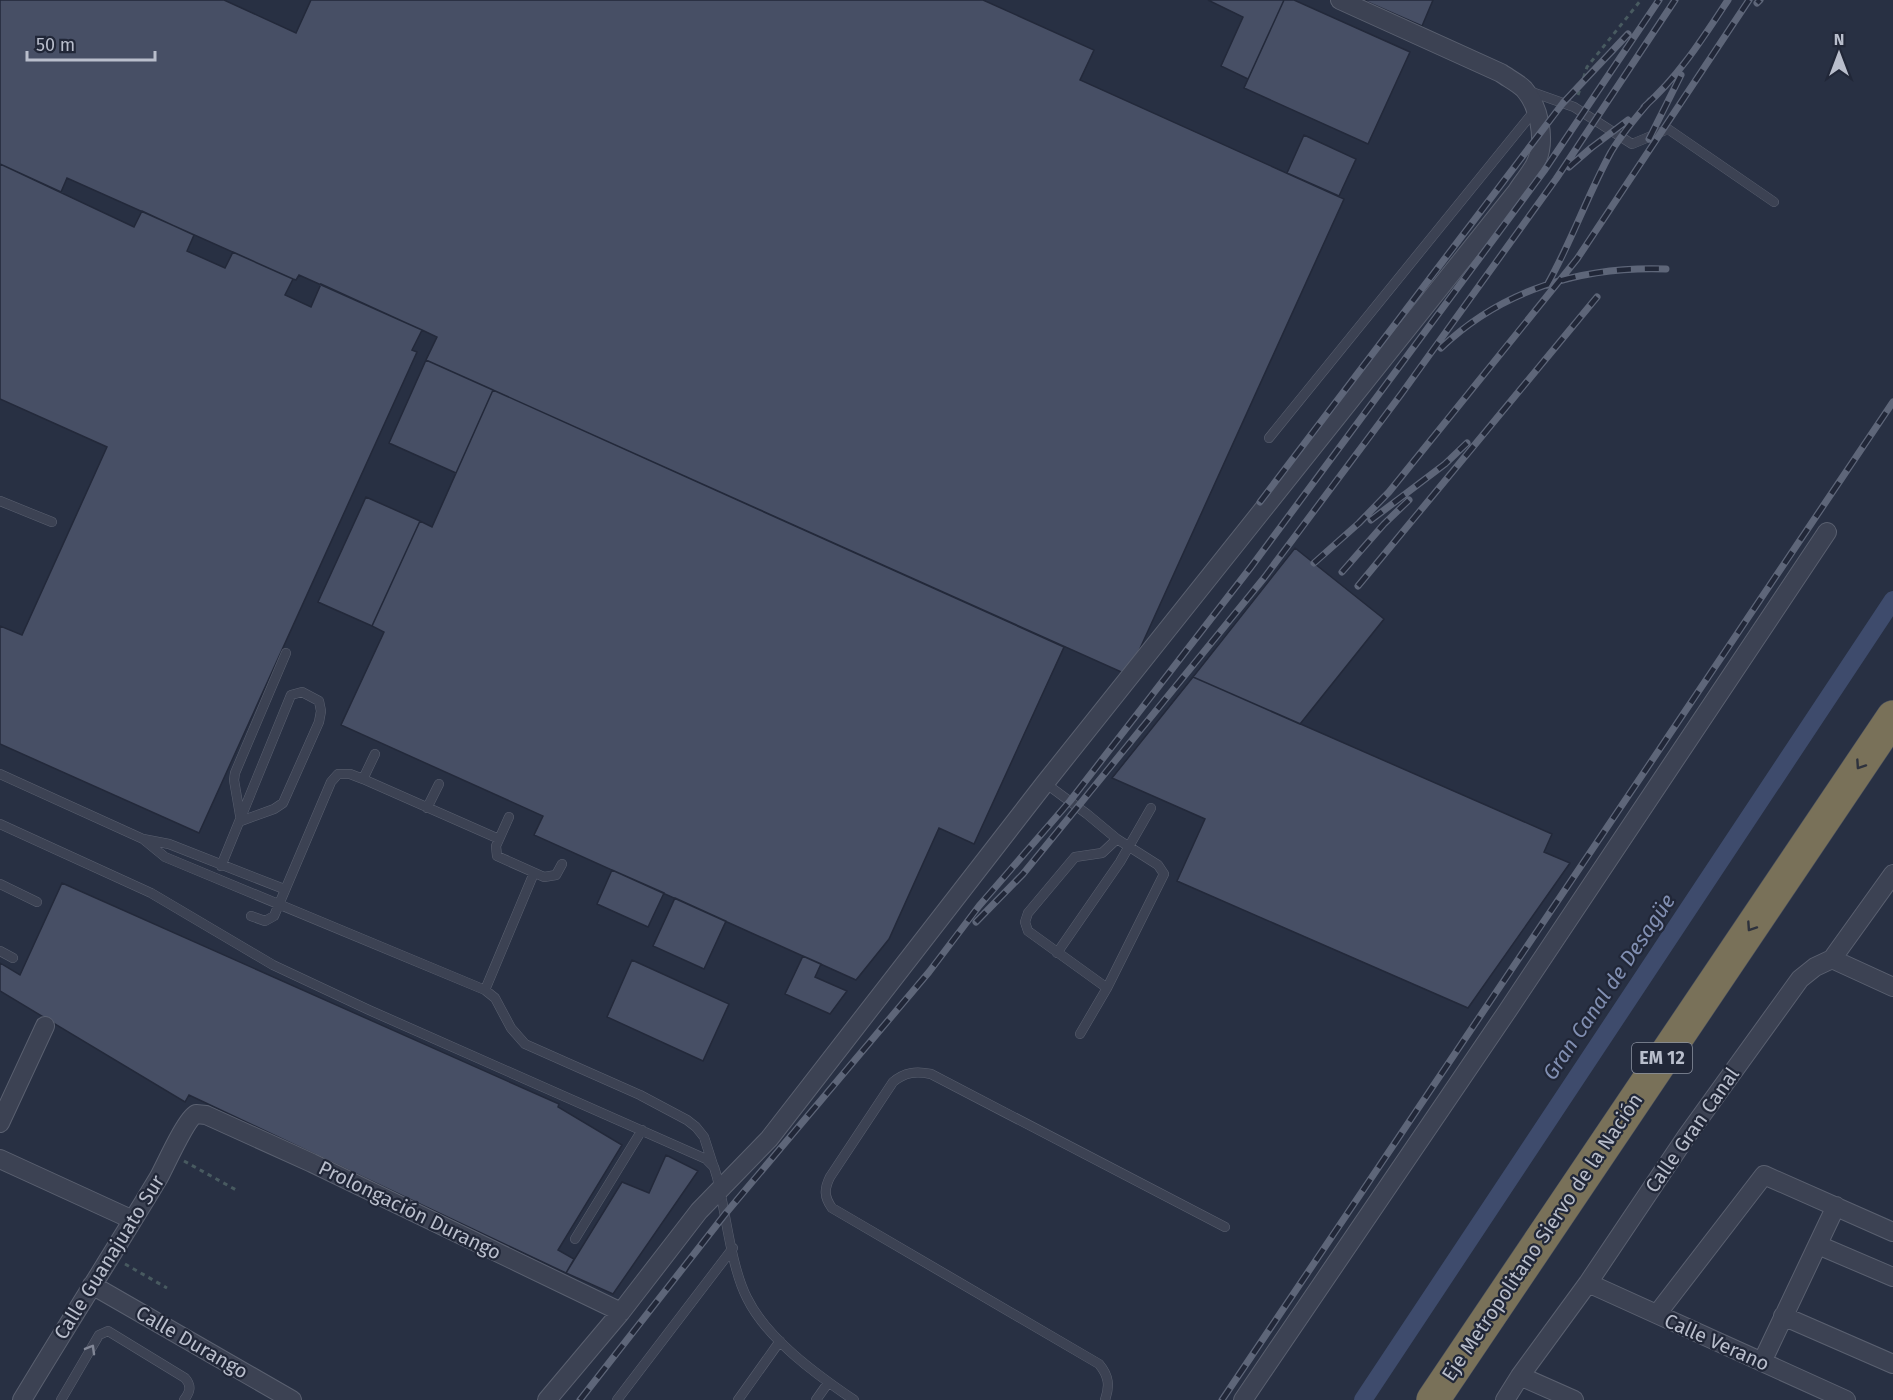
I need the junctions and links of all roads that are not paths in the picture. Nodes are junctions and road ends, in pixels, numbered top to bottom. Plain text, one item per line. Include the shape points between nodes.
1 (1340, 0) edge
2 (1524, 89) junction
3 (1535, 110) junction
4 (1774, 202) dead end
5 (1269, 438) dead end
6 (0, 501) edge
7 (52, 522) dead end
8 (1827, 532) dead end
9 (286, 653) dead end
10 (1893, 717) edge
11 (375, 754) dead end
12 (1893, 756) edge
13 (0, 774) edge
14 (363, 779) junction
15 (1045, 783) junction
16 (439, 784) dead end
17 (427, 808) junction
18 (1151, 808) dead end
19 (508, 817) dead end
20 (241, 820) junction
21 (0, 824) edge
22 (143, 838) junction
23 (499, 838) junction
24 (1117, 839) junction
25 (1129, 848) junction
26 (562, 864) dead end
27 (221, 866) junction
28 (534, 873) junction
29 (1893, 874) edge
30 (0, 884) edge
31 (284, 889) junction
32 (37, 902) dead end
33 (279, 905) junction
34 (251, 915) dead end
35 (0, 951) edge
36 (1057, 953) junction
37 (13, 958) dead end
38 (1832, 959) junction
39 (1893, 987) edge
40 (1107, 988) junction
41 (485, 990) junction
42 (45, 1026) dead end
43 (1080, 1034) dead end
44 (196, 1114) joint
45 (0, 1123) edge
46 (642, 1130) junction
47 (0, 1159) edge
48 (714, 1167) junction
49 (720, 1188) junction
50 (1836, 1206) junction
51 (133, 1220) junction
52 (1225, 1227) dead end
53 (1893, 1232) edge
54 (575, 1239) dead end
55 (1818, 1245) junction
56 (733, 1248) junction
57 (1893, 1277) edge
58 (1588, 1282) junction
59 (92, 1285) junction
60 (621, 1312) junction
61 (1657, 1314) junction
62 (1784, 1316) junction
63 (780, 1341) junction
64 (1762, 1362) junction
65 (1893, 1364) edge
66 (1520, 1376) junction
67 (828, 1383) junction
68 (22, 1400) edge
69 (62, 1400) edge
70 (184, 1400) edge
71 (292, 1400) edge
72 (547, 1400) edge
73 (617, 1400) edge
74 (738, 1400) edge
75 (816, 1400) edge
76 (854, 1400) edge
77 (1105, 1400) edge
78 (1243, 1400) edge
79 (1433, 1400) edge
80 (1460, 1400) edge
81 (1505, 1400) edge
82 (1574, 1400) edge
83 (1846, 1400) edge

1 - 2 street via 1501,73
2 - 3 street
2 - 4 lane via 1574,107 1632,144 1668,129
3 - 5 lane
3 - 15 street via 1542,131 1541,144 1537,160 1517,191
6 - 7 lane
8 - 78 street
9 - 20 lane via 235,773
10 -> 79 highway, Eje Metropolitano Siervo de la Nación / EM 12
11 - 14 lane
12 - 80 highway, Eje Metropolitano Siervo de la Nación / EM 12
13 - 22 lane
14 - 17 lane
14 - 31 lane via 343,773 334,777
15 - 24 lane
15 - 49 street via 769,1139
16 - 17 lane
17 - 23 lane
18 - 25 lane
19 - 23 lane
20 - 20 lane via 283,802 320,722 321,707 315,699 302,692 291,695
20 - 27 lane
21 - 46 lane via 151,893 273,965
22 - 27 lane via 169,844
22 - 33 lane via 165,857
23 - 28 lane via 497,856
24 - 25 lane
24 - 36 lane via 1102,853 1075,856 1025,918 1028,931
25 - 36 lane
25 - 40 lane via 1158,865 1164,874
26 - 28 lane via 552,877
27 - 31 lane
28 - 41 lane
29 - 38 street, Calle Gran Canal
30 - 32 lane
31 - 33 lane
33 - 34 lane via 268,920
33 - 41 lane
35 - 37 lane
36 - 40 lane
38 - 39 street
38 - 58 street, Calle Gran Canal via 1800,979
40 - 43 lane
41 - 48 lane via 495,998 511,1029 525,1044 687,1120 704,1137
42 - 45 street
44 - 51 street, Calle Guanajuato Sur
44 - 60 street, Prolongación Durango via 312,1163
46 - 48 lane via 698,1155
46 - 54 lane
47 - 51 street
48 - 49 lane
49 - 56 lane
49 - 60 street
50 - 53 street
50 - 55 street
50 - 61 street via 1764,1175
51 - 59 street, Calle Guanajuato Sur
52 - 77 lane via 930,1074 910,1072 894,1082 830,1177 826,1200 832,1208 1099,1364 1108,1382
55 - 57 street
55 - 62 street
56 - 63 lane via 747,1299
56 - 73 lane
58 - 61 street, Calle Verano
58 - 66 street, Calle Gran Canal
59 - 68 street, Calle Guanajuato Sur
59 - 71 street, Calle Durango
60 - 72 street
61 - 64 street, Calle Verano
62 - 64 street
62 - 65 street
63 - 67 lane
63 - 74 lane
64 - 83 street, Calle Verano
66 - 81 street, Calle Gran Canal
66 - 82 street
67 - 75 lane
67 - 76 lane
69 -> 70 lane via 99,1335 108,1331 185,1378 190,1389

